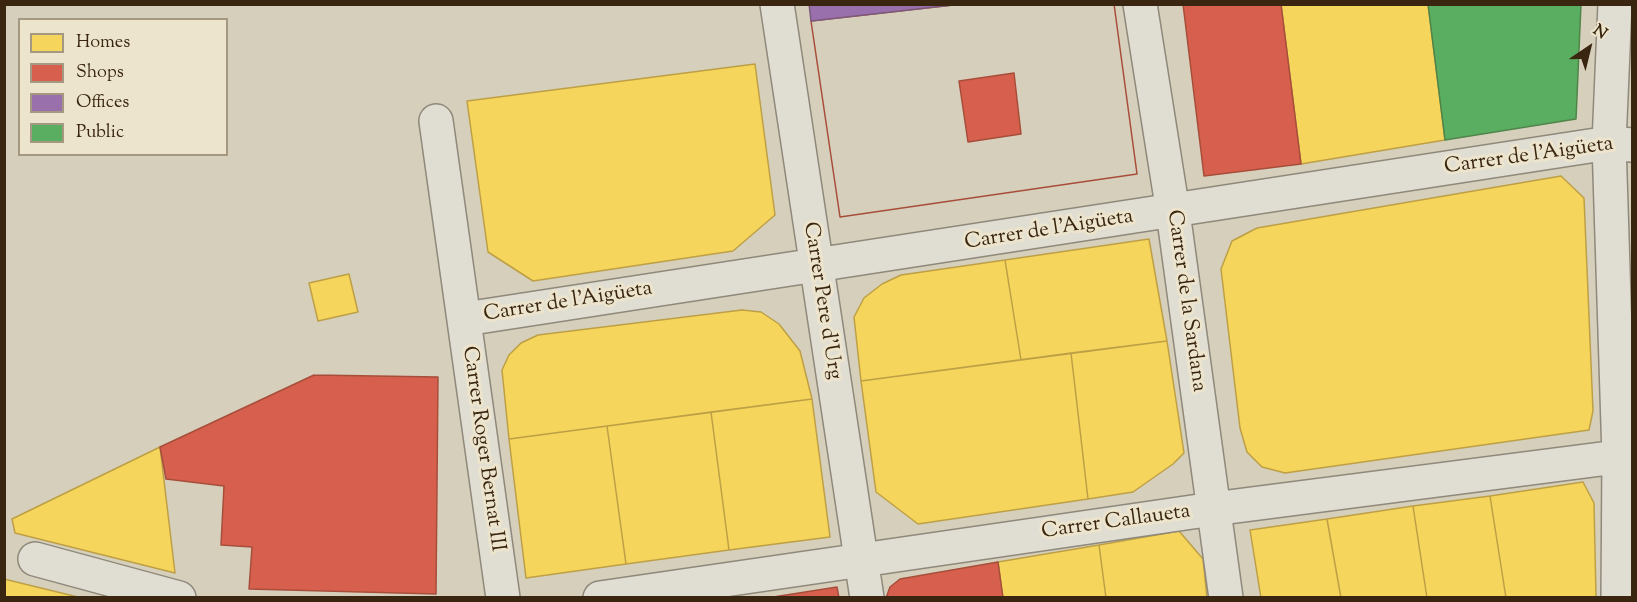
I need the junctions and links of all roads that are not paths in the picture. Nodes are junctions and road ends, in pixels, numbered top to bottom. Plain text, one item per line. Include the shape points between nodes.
1 (1140, 4) edge
2 (1615, 4) edge
3 (778, 7) edge
4 (436, 122) dead end
5 (1621, 144) edge
6 (1173, 212) junction
7 (816, 266) junction
8 (465, 319) junction
9 (1626, 456) edge
10 (1213, 509) junction
11 (35, 559) dead end
12 (862, 561) junction
13 (179, 597) edge
14 (503, 597) edge
15 (600, 597) edge
16 (867, 597) edge
17 (1226, 597) edge
18 (1618, 597) edge

1 - 6 street, Carrer de la Sardana
2 - 5 street
3 - 7 street, Carrer Pere d'Urg
4 - 8 street, Carrer Roger Bernat III
5 - 6 street, Carrer de l'Aigüeta
5 - 9 street
6 - 7 street, Carrer de l'Aigüeta
6 - 10 street, Carrer de la Sardana
7 - 8 street, Carrer de l'Aigüeta
7 - 12 street, Carrer Pere d'Urg
8 - 14 street, Carrer Roger Bernat III
9 - 10 street, Carrer Callaueta
9 - 18 street
10 - 12 street, Carrer Callaueta
10 - 17 street, Carrer de la Sardana
11 - 13 street
12 - 15 street, Carrer Callaueta
12 - 16 street, Carrer Pere d'Urg

